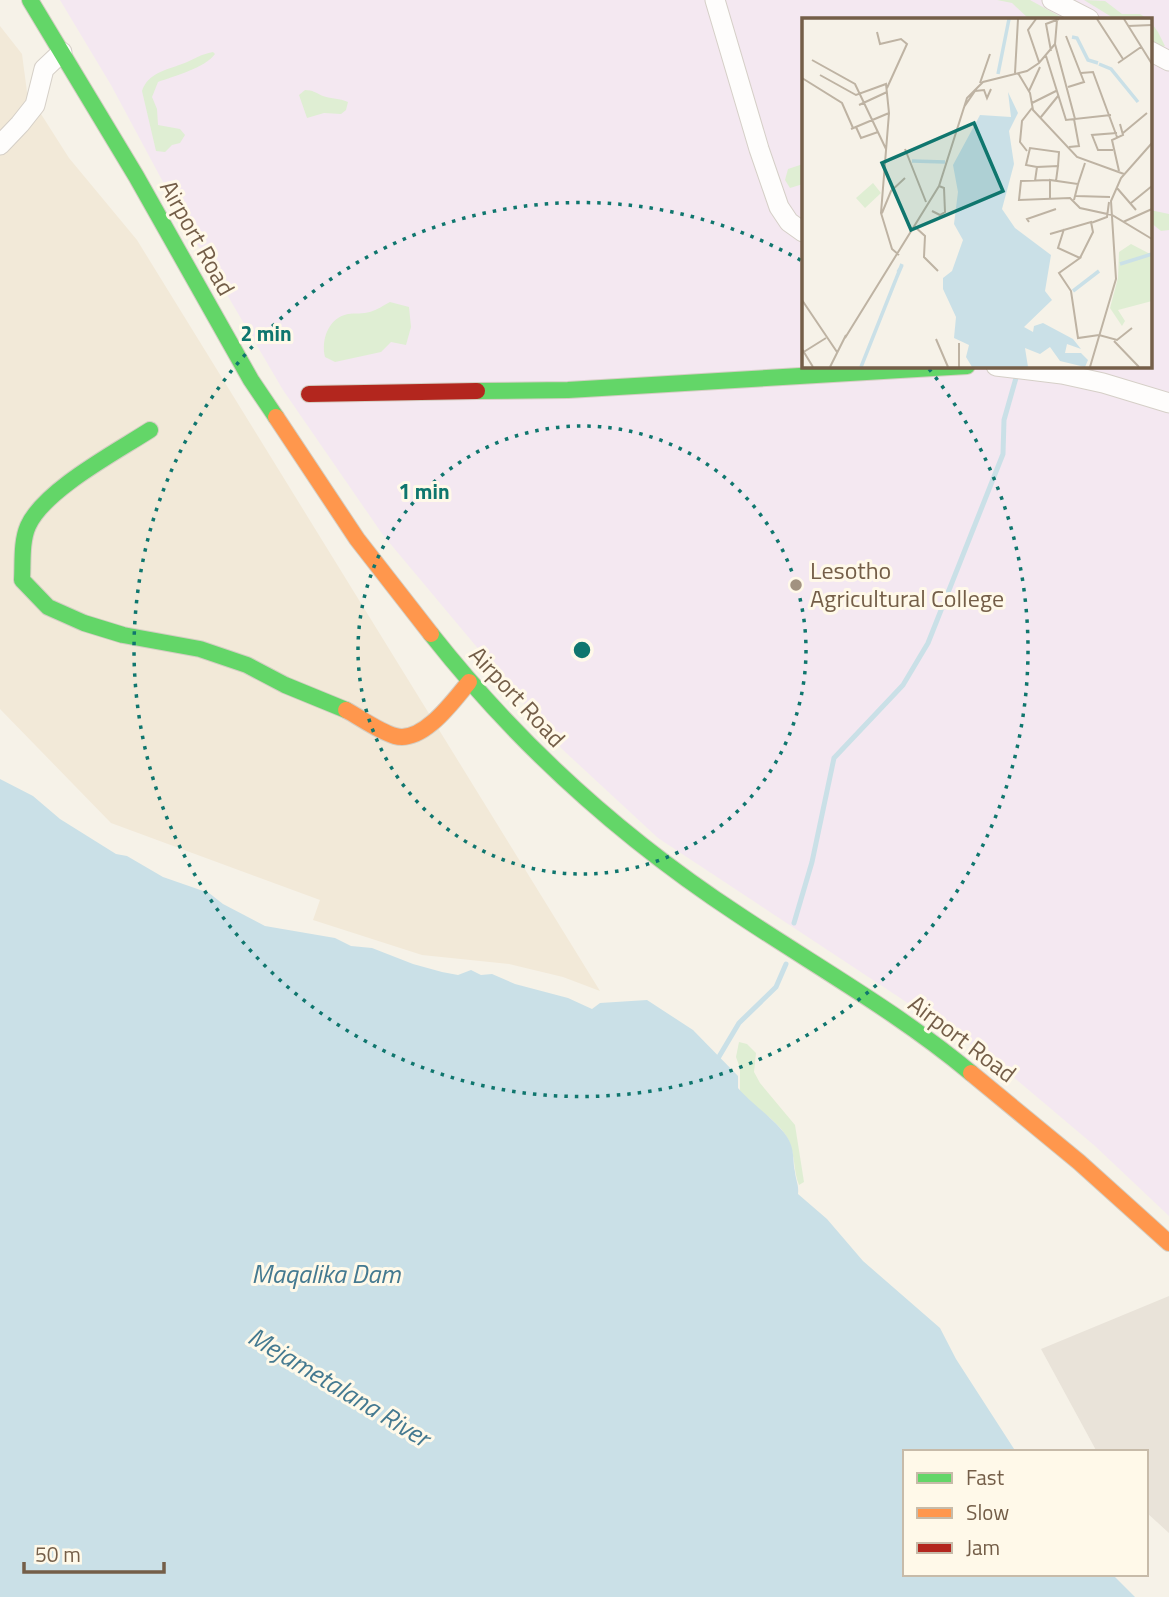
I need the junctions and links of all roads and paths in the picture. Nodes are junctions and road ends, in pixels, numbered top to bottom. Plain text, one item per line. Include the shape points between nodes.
1 (30, 0) edge
2 (715, 0) edge
3 (1052, 0) edge
4 (1087, 18) edge
5 (62, 52) junction
6 (1152, 52) edge
7 (1169, 61) edge
8 (0, 145) edge
9 (802, 231) edge
10 (934, 368) edge
11 (1012, 368) edge
12 (309, 394) dead end
13 (1169, 403) edge
14 (150, 430) dead end
15 (469, 682) junction
16 (1169, 1243) edge

1 - 5 main road, Airport Road
2 - 9 street via 779,207
3 - 4 street
5 - 8 street via 44,69 34,105
5 - 15 main road, Airport Road via 251,380 357,538
6 - 7 street
10 - 12 main road via 568,390
11 - 13 street via 1103,383
14 - 15 main road via 48,498 28,525 22,580 48,607 124,635 200,649 247,665 405,738 415,736 446,709
15 - 16 main road, Airport Road via 585,799 738,915 941,1048 1079,1161

